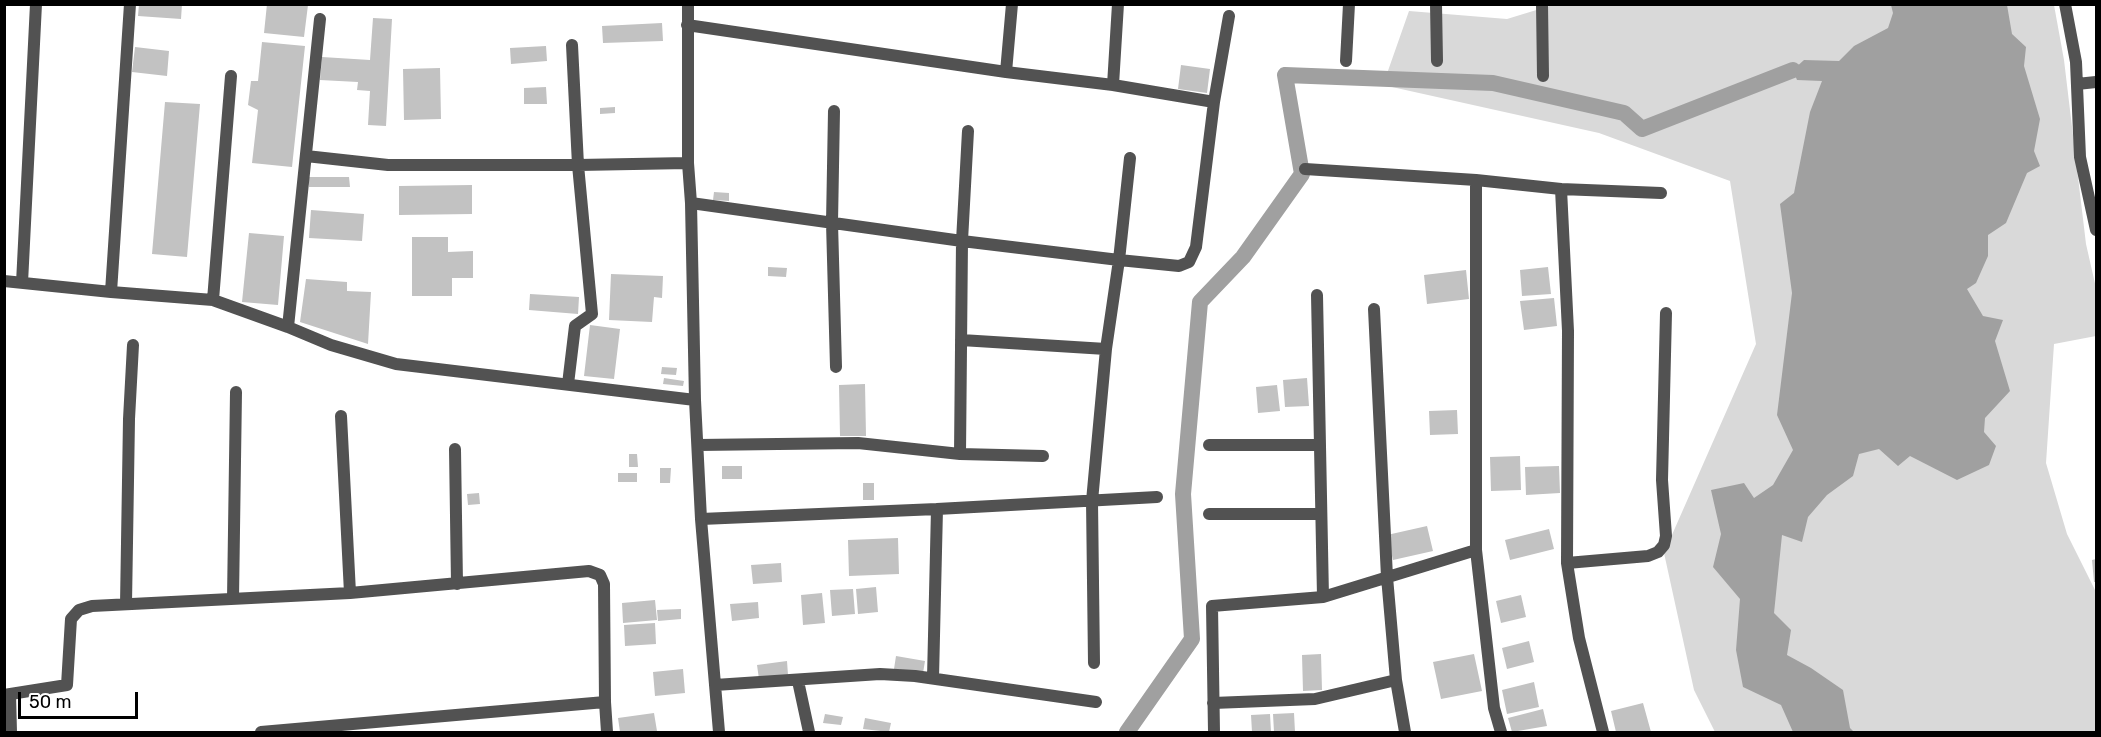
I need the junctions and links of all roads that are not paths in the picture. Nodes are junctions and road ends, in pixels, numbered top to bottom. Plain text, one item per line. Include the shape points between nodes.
1 (36, 4) edge
2 (130, 4) edge
3 (688, 4) edge
4 (1012, 4) edge
5 (1118, 4) edge
6 (1349, 4) edge
7 (1436, 4) edge
8 (1542, 4) edge
9 (2065, 4) edge
10 (1229, 16) dead end
11 (320, 19) dead end
12 (687, 25) junction
13 (572, 45) dead end
14 (1346, 61) dead end
15 (1437, 61) dead end
16 (1006, 72) junction
17 (231, 76) dead end
18 (1543, 76) dead end
19 (2097, 82) edge
20 (2077, 84) junction
21 (1113, 85) junction
22 (1214, 102) junction
23 (834, 111) dead end
24 (968, 131) dead end
25 (306, 156) junction
26 (1130, 158) dead end
27 (688, 163) junction
28 (578, 165) junction
29 (1305, 170) dead end
30 (1476, 180) junction
31 (1561, 189) junction
32 (1661, 193) dead end
33 (691, 203) junction
34 (832, 223) junction
35 (2097, 230) edge
36 (962, 241) junction
37 (1119, 260) junction
38 (4, 281) edge
39 (22, 284) junction
40 (111, 292) junction
41 (1317, 295) dead end
42 (213, 300) junction
43 (1374, 309) dead end
44 (1666, 313) dead end
45 (288, 327) junction
46 (961, 340) junction
47 (132, 345) dead end
48 (1106, 349) junction
49 (836, 367) dead end
50 (568, 384) junction
51 (236, 392) dead end
52 (695, 400) junction
53 (341, 416) dead end
54 (1209, 445) dead end
55 (1319, 445) junction
56 (698, 446) junction
57 (456, 449) dead end
58 (960, 454) junction
59 (1043, 456) dead end
60 (1158, 497) dead end
61 (1092, 501) junction
62 (937, 509) junction
63 (1209, 514) dead end
64 (1321, 514) junction
65 (701, 519) junction
66 (1476, 550) junction
67 (1567, 563) junction
68 (1387, 577) junction
69 (457, 584) junction
70 (350, 593) junction
71 (1323, 597) junction
72 (233, 599) junction
73 (126, 604) junction
74 (1094, 663) dead end
75 (933, 678) junction
76 (1396, 680) junction
77 (798, 681) junction
78 (716, 685) junction
79 (7, 694) edge
80 (605, 702) junction
81 (1096, 702) dead end
82 (1214, 703) junction
83 (11, 732) edge
84 (261, 732) edge
85 (607, 732) edge
86 (719, 732) edge
87 (809, 732) edge
88 (1214, 732) edge
89 (1405, 732) edge
90 (1501, 732) edge
91 (1604, 732) edge

1 - 39 street
2 - 40 street
3 - 12 street
4 - 16 street
5 - 21 street
6 - 14 street
7 - 15 street
8 - 18 street
9 - 20 street
10 - 22 street
11 - 25 street
12 - 16 street
12 - 27 street
13 - 28 street
16 - 21 street
17 - 42 street
19 - 20 street
20 - 35 street via 2080,157
21 - 22 street
22 - 37 street via 1194,256 1179,266
23 - 34 street
24 - 36 street
25 - 28 street via 388,165
25 - 45 street
26 - 37 street
27 - 28 street
27 - 33 street
28 - 50 street via 592,314 575,326
29 - 30 street
30 - 31 street
30 - 66 street
31 - 32 street
31 - 67 street via 1568,331
33 - 34 street
33 - 52 street
34 - 36 street
34 - 49 street
36 - 37 street
36 - 46 street
37 - 48 street
38 - 39 street
39 - 40 street
40 - 42 street
41 - 55 street
42 - 45 street
43 - 68 street
44 - 67 street via 1664,545 1648,556
45 - 50 street via 331,345 396,364
46 - 48 street
46 - 58 street
47 - 73 street
48 - 61 street
50 - 52 street
51 - 72 street
52 - 56 street
53 - 70 street
54 - 55 street
55 - 64 street
56 - 58 street via 858,443
56 - 65 street
57 - 69 street
58 - 59 street
60 - 61 street
61 - 62 street
61 - 74 street
62 - 65 street
62 - 75 street
63 - 64 street
64 - 71 street
65 - 78 street
66 - 68 street
66 - 90 street via 1493,699
67 - 91 street via 1579,638
68 - 71 street
68 - 76 street
69 - 70 street
69 - 80 street via 589,571 600,575 605,596
70 - 72 street
71 - 82 street via 1212,606
72 - 73 street
73 - 79 street via 92,606 79,610 71,619 67,685
75 - 77 street via 880,674
75 - 81 street
76 - 82 street via 1315,699
76 - 89 street
77 - 78 street
77 - 87 street
78 - 86 street
79 - 83 street
80 - 84 street
80 - 85 street
82 - 88 street

